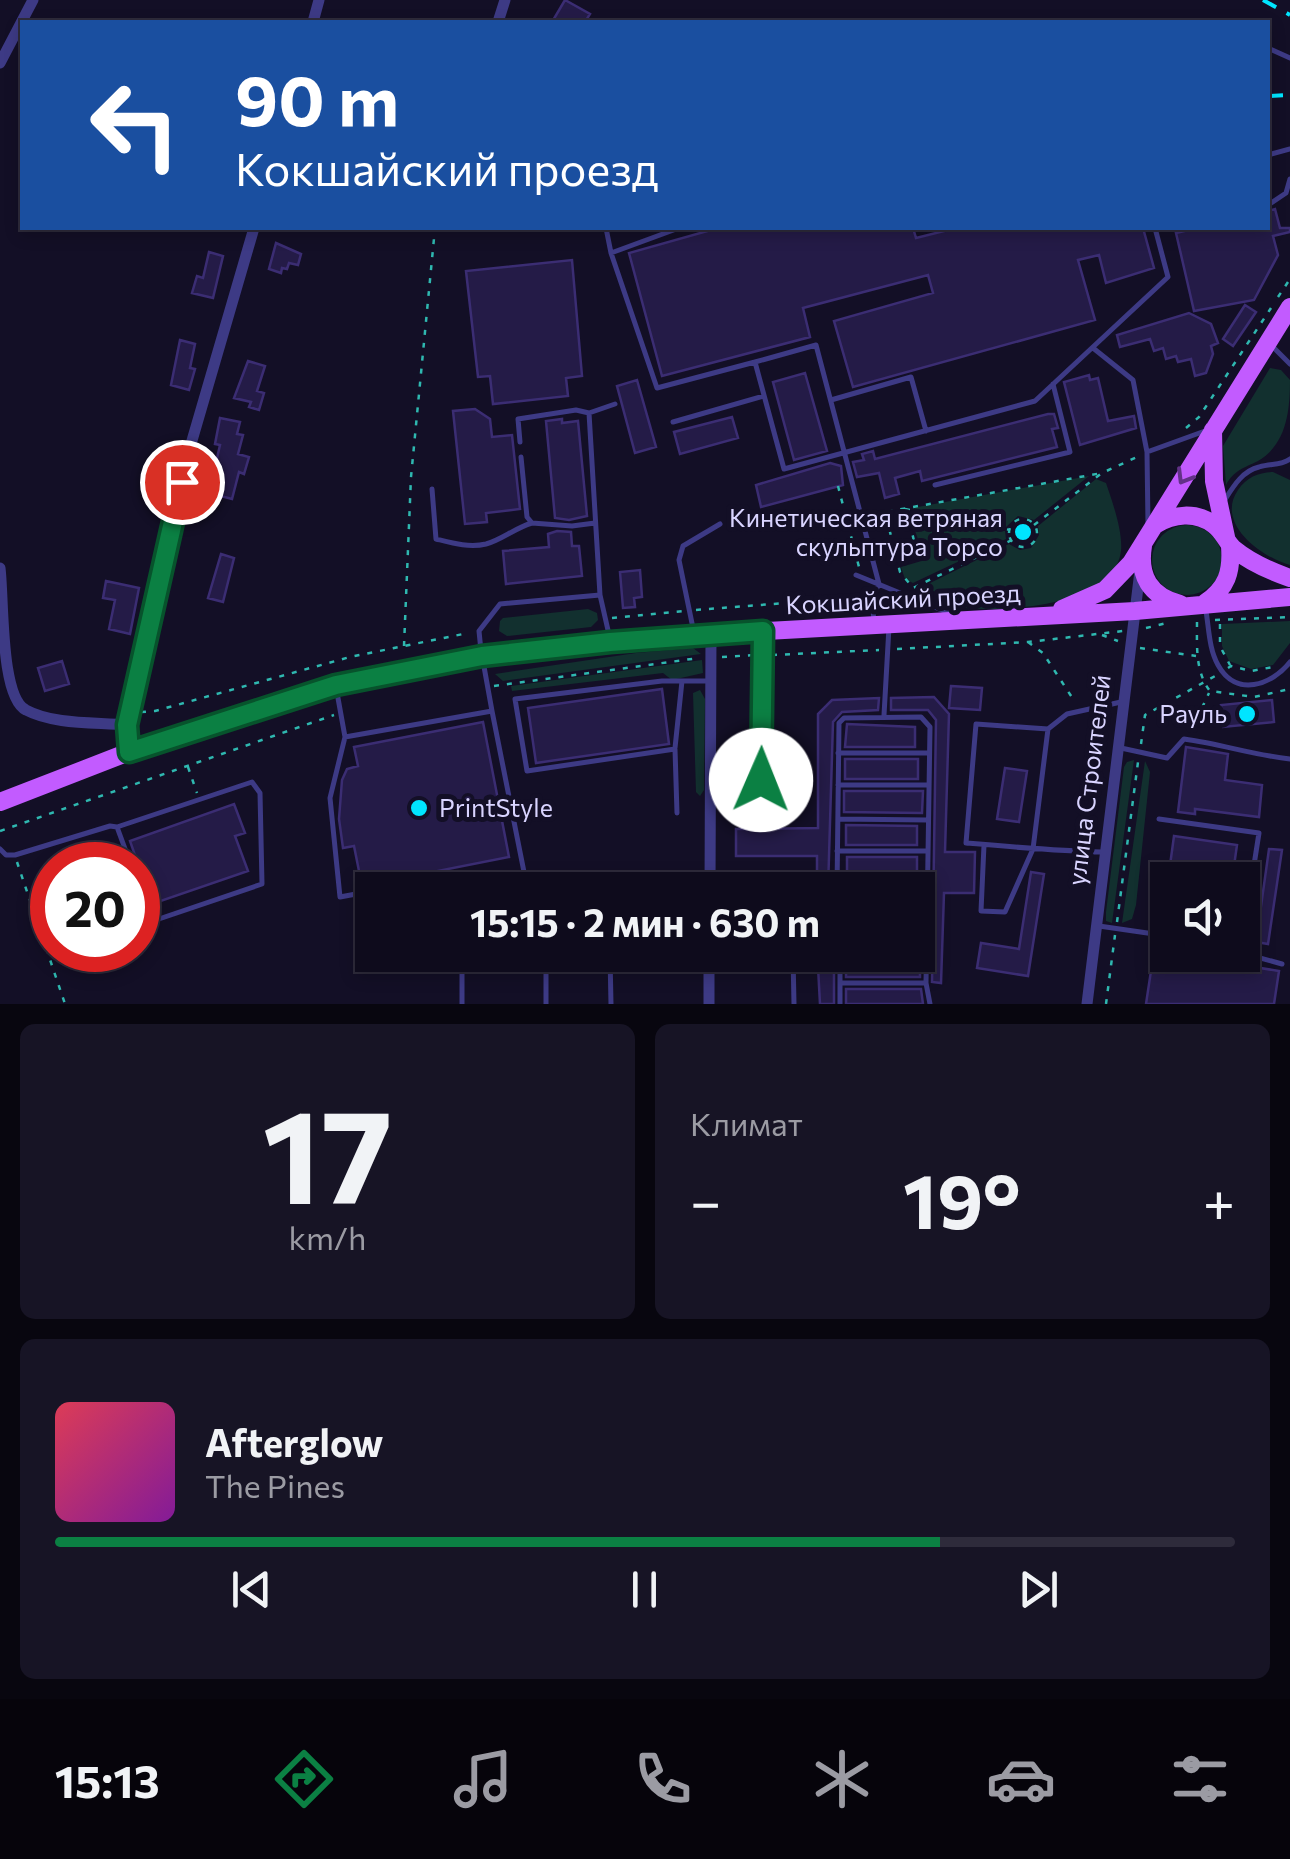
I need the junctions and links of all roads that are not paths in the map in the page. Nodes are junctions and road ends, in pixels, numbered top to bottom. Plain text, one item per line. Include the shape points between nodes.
1 (20, 25) edge
2 (0, 63) edge
3 (1290, 179) edge
4 (1270, 204) edge
5 (253, 230) edge
6 (606, 230) edge
7 (673, 230) edge
8 (1156, 230) edge
9 (610, 253) junction
10 (1290, 307) edge
11 (1268, 342) junction
12 (1093, 348) junction
13 (755, 362) junction
14 (1290, 364) edge
15 (1054, 384) junction
16 (764, 396) junction
17 (832, 400) junction
18 (615, 404) dead end
19 (589, 413) junction
20 (672, 422) dead end
21 (1214, 428) junction
22 (926, 431) junction
23 (520, 442) dead end
24 (846, 452) junction
25 (1147, 452) junction
26 (522, 457) dead end
27 (1290, 458) edge
28 (934, 485) dead end
29 (432, 489) dead end
30 (1220, 508) junction
31 (596, 522) junction
32 (532, 523) junction
33 (720, 524) dead end
34 (1146, 541) junction
35 (1228, 542) junction
36 (0, 568) edge
37 (859, 576) road end
38 (1290, 578) edge
39 (879, 584) junction
40 (600, 596) junction
41 (1290, 597) edge
42 (1196, 613) junction
43 (1038, 617) junction
44 (966, 620) junction
45 (1134, 621) junction
46 (881, 624) junction
47 (763, 631) junction
48 (703, 635) junction
49 (610, 642) junction
50 (482, 656) junction
51 (1290, 662) edge
52 (682, 681) junction
53 (711, 682) junction
54 (336, 685) junction
55 (1124, 702) junction
56 (492, 710) junction
57 (884, 716) junction
58 (128, 719) junction
59 (1048, 728) junction
60 (346, 737) junction
61 (1118, 748) junction
62 (675, 749) junction
63 (129, 752) junction
64 (838, 753) junction
65 (930, 754) junction
66 (1290, 760) edge
67 (838, 785) junction
68 (929, 785) junction
69 (0, 802) edge
70 (677, 812) dead end
71 (760, 817) dead end
72 (838, 819) junction
73 (1160, 819) dead end
74 (928, 820) junction
75 (118, 827) junction
76 (123, 842) edge
77 (984, 844) junction
78 (0, 849) edge
79 (1032, 849) junction
80 (837, 851) junction
81 (928, 851) junction
82 (1105, 852) junction
83 (1254, 862) edge
84 (524, 872) edge
85 (710, 872) edge
86 (837, 872) edge
87 (928, 872) edge
88 (355, 894) edge
89 (160, 919) edge
90 (1096, 926) junction
91 (1150, 933) edge
92 (1260, 957) edge
93 (1282, 964) dead end
94 (462, 972) edge
95 (546, 972) edge
96 (610, 972) edge
97 (710, 972) edge
98 (793, 972) edge
99 (840, 972) edge
100 (926, 972) edge
101 (840, 983) junction
102 (926, 983) junction
103 (462, 1004) edge
104 (546, 1004) edge
105 (611, 1004) edge
106 (709, 1004) edge
107 (794, 1004) edge
108 (840, 1004) edge
109 (930, 1004) edge
110 (1087, 1004) edge

1 - 2 street
3 - 4 lane via 1286,193
5 - 58 street via 191,444
6 - 9 lane
7 - 9 lane
8 - 12 lane via 1168,277
9 - 13 lane via 657,388
10 - 11 main road, улица Строителей
11 - 14 lane
11 - 21 main road, улица Строителей
12 - 15 lane
12 - 25 lane via 1133,380
13 - 16 lane
13 - 17 lane via 816,345
15 - 22 lane via 1035,402
15 - 28 lane via 1070,452
16 - 20 lane
16 - 24 lane via 784,469
17 - 22 lane via 911,377
17 - 24 lane
18 - 19 lane
19 - 23 lane via 518,419
19 - 31 lane
21 - 25 lane
21 - 30 main road
21 -> 34 main road, улица Строителей
22 - 24 lane
24 - 39 lane
25 - 34 lane
26 - 32 lane
27 - 30 lane via 1248,472
29 - 32 lane via 436,539 488,544
30 - 35 main road
31 - 32 lane
31 - 40 lane
33 - 48 lane via 684,546 679,560 690,611
34 - 35 main road via 1164,519 1190,516 1216,526
34 - 42 main road via 1149,587
34 - 43 main road via 1105,590
34 - 45 street, улица Строителей
35 - 38 main road via 1256,565
35 - 42 main road via 1230,574
36 - 58 street via 7,671 16,703 48,717
37 - 39 lane
39 - 44 lane
39 - 46 lane via 872,596
40 - 49 lane
40 - 50 lane via 500,604 480,631
41 - 42 main road, Кокшайский проезд
42 - 45 main road, Кокшайский проезд
42 - 51 lane via 1230,678 1262,684
43 - 44 main road, Кокшайский проезд
43 - 45 main road, Кокшайский проезд
44 - 46 main road, Кокшайский проезд
45 - 55 street, улица Строителей
46 - 47 main road, Кокшайский проезд
46 - 57 lane via 888,650
47 - 48 main road, Кокшайский проезд
47 - 71 lane
48 - 49 main road, Кокшайский проезд
48 - 53 street
49 - 50 main road, Кокшайский проезд
50 - 54 main road, Кокшайский проезд
50 - 56 lane
52 - 53 lane
52 - 62 lane
52 - 62 lane via 515,699 527,771
53 - 85 street
54 - 60 lane
54 - 63 main road, Кокшайский проезд
55 - 59 lane via 1067,714
55 - 61 street, улица Строителей
56 - 60 lane
56 - 84 lane
57 - 64 lane via 844,718 838,723
57 - 65 lane via 922,717 930,727
58 - 63 street
59 - 77 lane via 976,724 966,843
59 - 79 lane
60 - 88 lane via 330,798 340,897
61 - 66 lane via 1167,758 1184,739
61 - 82 street, улица Строителей
62 - 70 lane
63 - 69 main road, Кокшайский проезд
64 - 65 lane
64 - 67 lane
65 - 68 lane
67 - 68 lane
67 - 72 lane
68 - 74 lane
72 - 74 lane
72 - 80 lane
73 - 83 lane via 1259,833
74 - 81 lane
75 - 76 lane
75 - 78 lane via 15,855
75 - 89 lane via 252,782 260,793 262,884
77 - 79 lane
77 - 79 lane via 982,911 1005,912
79 - 82 lane
80 - 81 lane
80 - 86 lane
81 - 87 lane
82 - 90 street, улица Строителей
90 - 91 lane
90 - 110 street, улица Строителей
92 - 93 lane
94 - 103 lane
95 - 104 lane
96 - 105 lane
97 - 106 street
98 - 107 lane
99 - 101 lane
100 - 102 lane
101 - 102 lane
101 - 108 lane
102 - 109 lane

